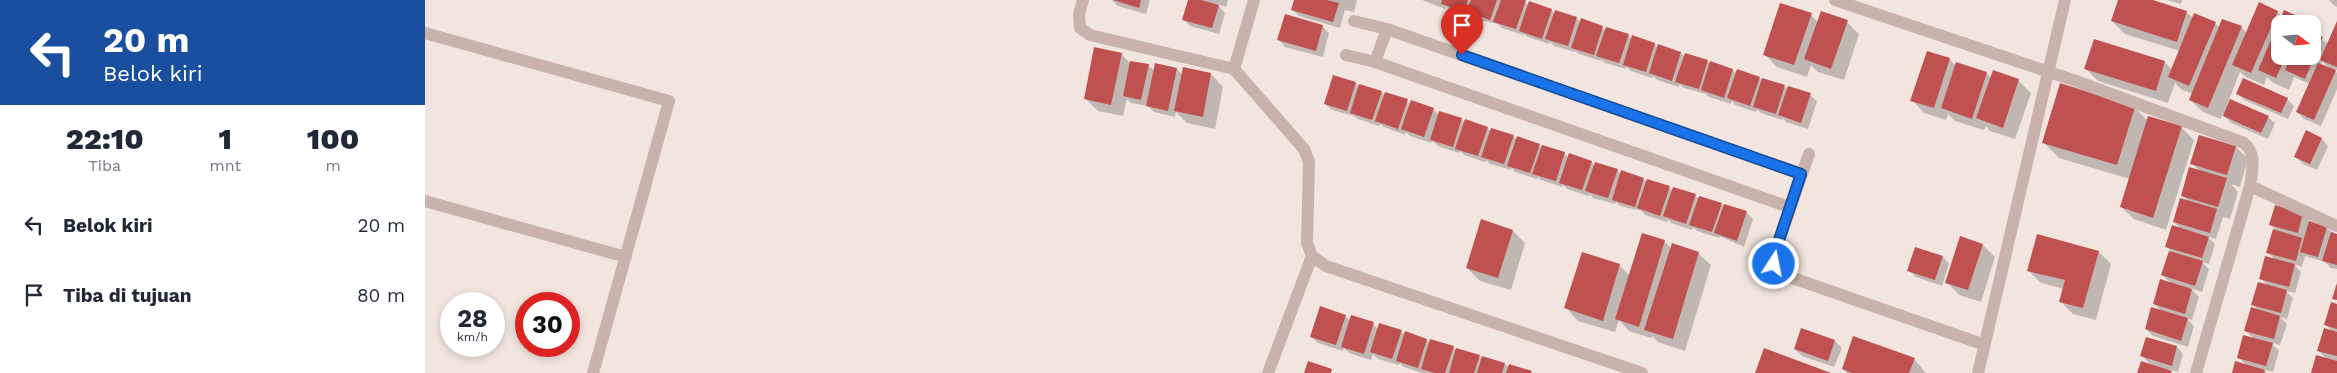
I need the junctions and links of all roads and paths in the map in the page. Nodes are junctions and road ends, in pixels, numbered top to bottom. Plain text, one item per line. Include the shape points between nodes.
1 (1083, 0) edge
2 (1254, 0) edge
3 (1835, 0) edge
4 (2065, 0) edge
5 (1354, 22) dead end
6 (1387, 29) junction
7 (425, 33) edge
8 (1347, 55) dead end
9 (1375, 62) junction
10 (1234, 69) junction
11 (2049, 72) junction
12 (1809, 154) dead end
13 (1801, 174) junction
14 (2249, 186) junction
15 (425, 201) edge
16 (1789, 207) junction
17 (2337, 226) edge
18 (1312, 256) junction
19 (626, 257) junction
20 (1985, 345) junction
21 (593, 373) edge
22 (1269, 373) edge
23 (1642, 373) edge
24 (1978, 373) edge
25 (2196, 373) edge

1 - 10 street via 1080,28 1090,35
2 - 10 street
3 - 11 street
4 - 11 street
5 - 6 street
6 - 9 street
6 - 13 street
7 - 19 street via 669,101
8 - 9 street
9 - 16 street
10 - 18 street via 1305,149 1309,162 1307,243
11 - 14 street via 2244,143 2253,156
11 - 20 street
12 - 13 street
13 - 16 street
14 - 17 street
14 - 25 street
15 - 19 street
16 - 20 street via 1774,264 1784,275
18 - 22 street
18 - 23 street via 1326,266
19 - 21 street
20 - 24 street

